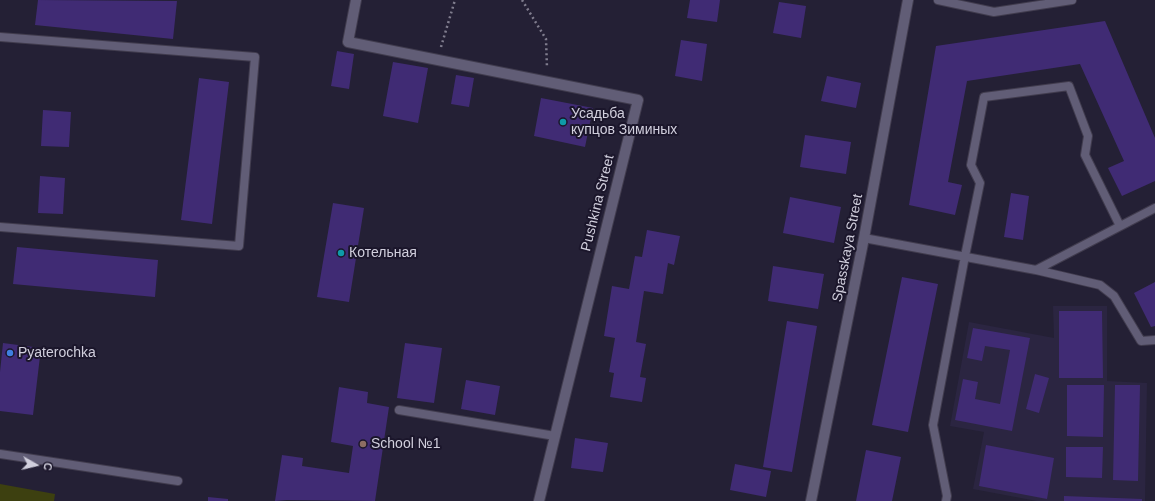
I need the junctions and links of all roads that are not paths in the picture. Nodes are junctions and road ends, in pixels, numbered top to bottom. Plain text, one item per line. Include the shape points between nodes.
1 (356, 0) edge
2 (908, 0) edge
3 (938, 0) edge
4 (1072, 0) edge
5 (0, 37) edge
6 (1155, 208) edge
7 (1120, 226) junction
8 (0, 227) edge
9 (864, 238) junction
10 (965, 256) junction
11 (1036, 270) junction
12 (1155, 340) edge
13 (399, 410) dead end
14 (555, 436) junction
15 (0, 454) edge
16 (178, 482) dead end
17 (539, 501) edge
18 (811, 501) edge
19 (946, 501) edge

1 - 14 street, Pushkina Street via 348,42 638,100
2 - 9 street, Spasskaya Street
3 - 4 lane via 994,12
5 - 8 lane via 254,57 240,246
6 - 7 lane
7 - 10 lane via 1085,155 1088,136 1069,86 984,98 971,165 980,183
7 - 11 lane
9 - 10 lane
9 - 18 street, Spasskaya Street
10 - 11 lane
10 - 19 lane via 933,425
11 - 12 lane via 1100,285 1114,296 1141,341
13 - 14 lane
14 - 17 street, Pushkina Street
15 - 16 lane

